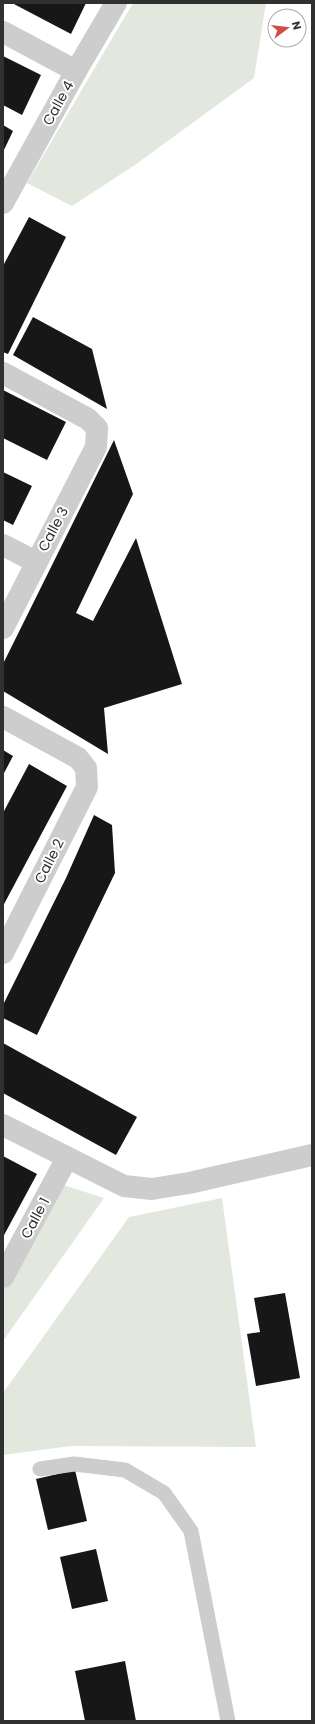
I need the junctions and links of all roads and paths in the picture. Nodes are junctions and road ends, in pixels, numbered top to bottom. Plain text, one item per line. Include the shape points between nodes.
1 (116, 3) edge
2 (3, 32) edge
3 (76, 71) junction
4 (4, 199) edge
5 (3, 373) edge
6 (3, 545) edge
7 (36, 562) junction
8 (3, 628) edge
9 (3, 717) edge
10 (3, 953) edge
11 (3, 1125) edge
12 (312, 1155) edge
13 (67, 1158) junction
14 (3, 1277) edge
15 (40, 1469) dead end
16 (228, 1721) edge

1 - 3 street, Calle 4
2 - 3 street
3 - 4 street, Calle 4
5 - 7 street, Calle 3 via 88,419 97,428 96,447
6 - 7 street
7 - 8 street, Calle 3
9 - 10 street, Calle 2 via 78,758 86,768 87,787
11 - 13 street
12 - 13 street via 152,1189 124,1186
13 - 14 street, Calle 1
15 - 16 lane via 74,1464 125,1470 164,1493 191,1531

